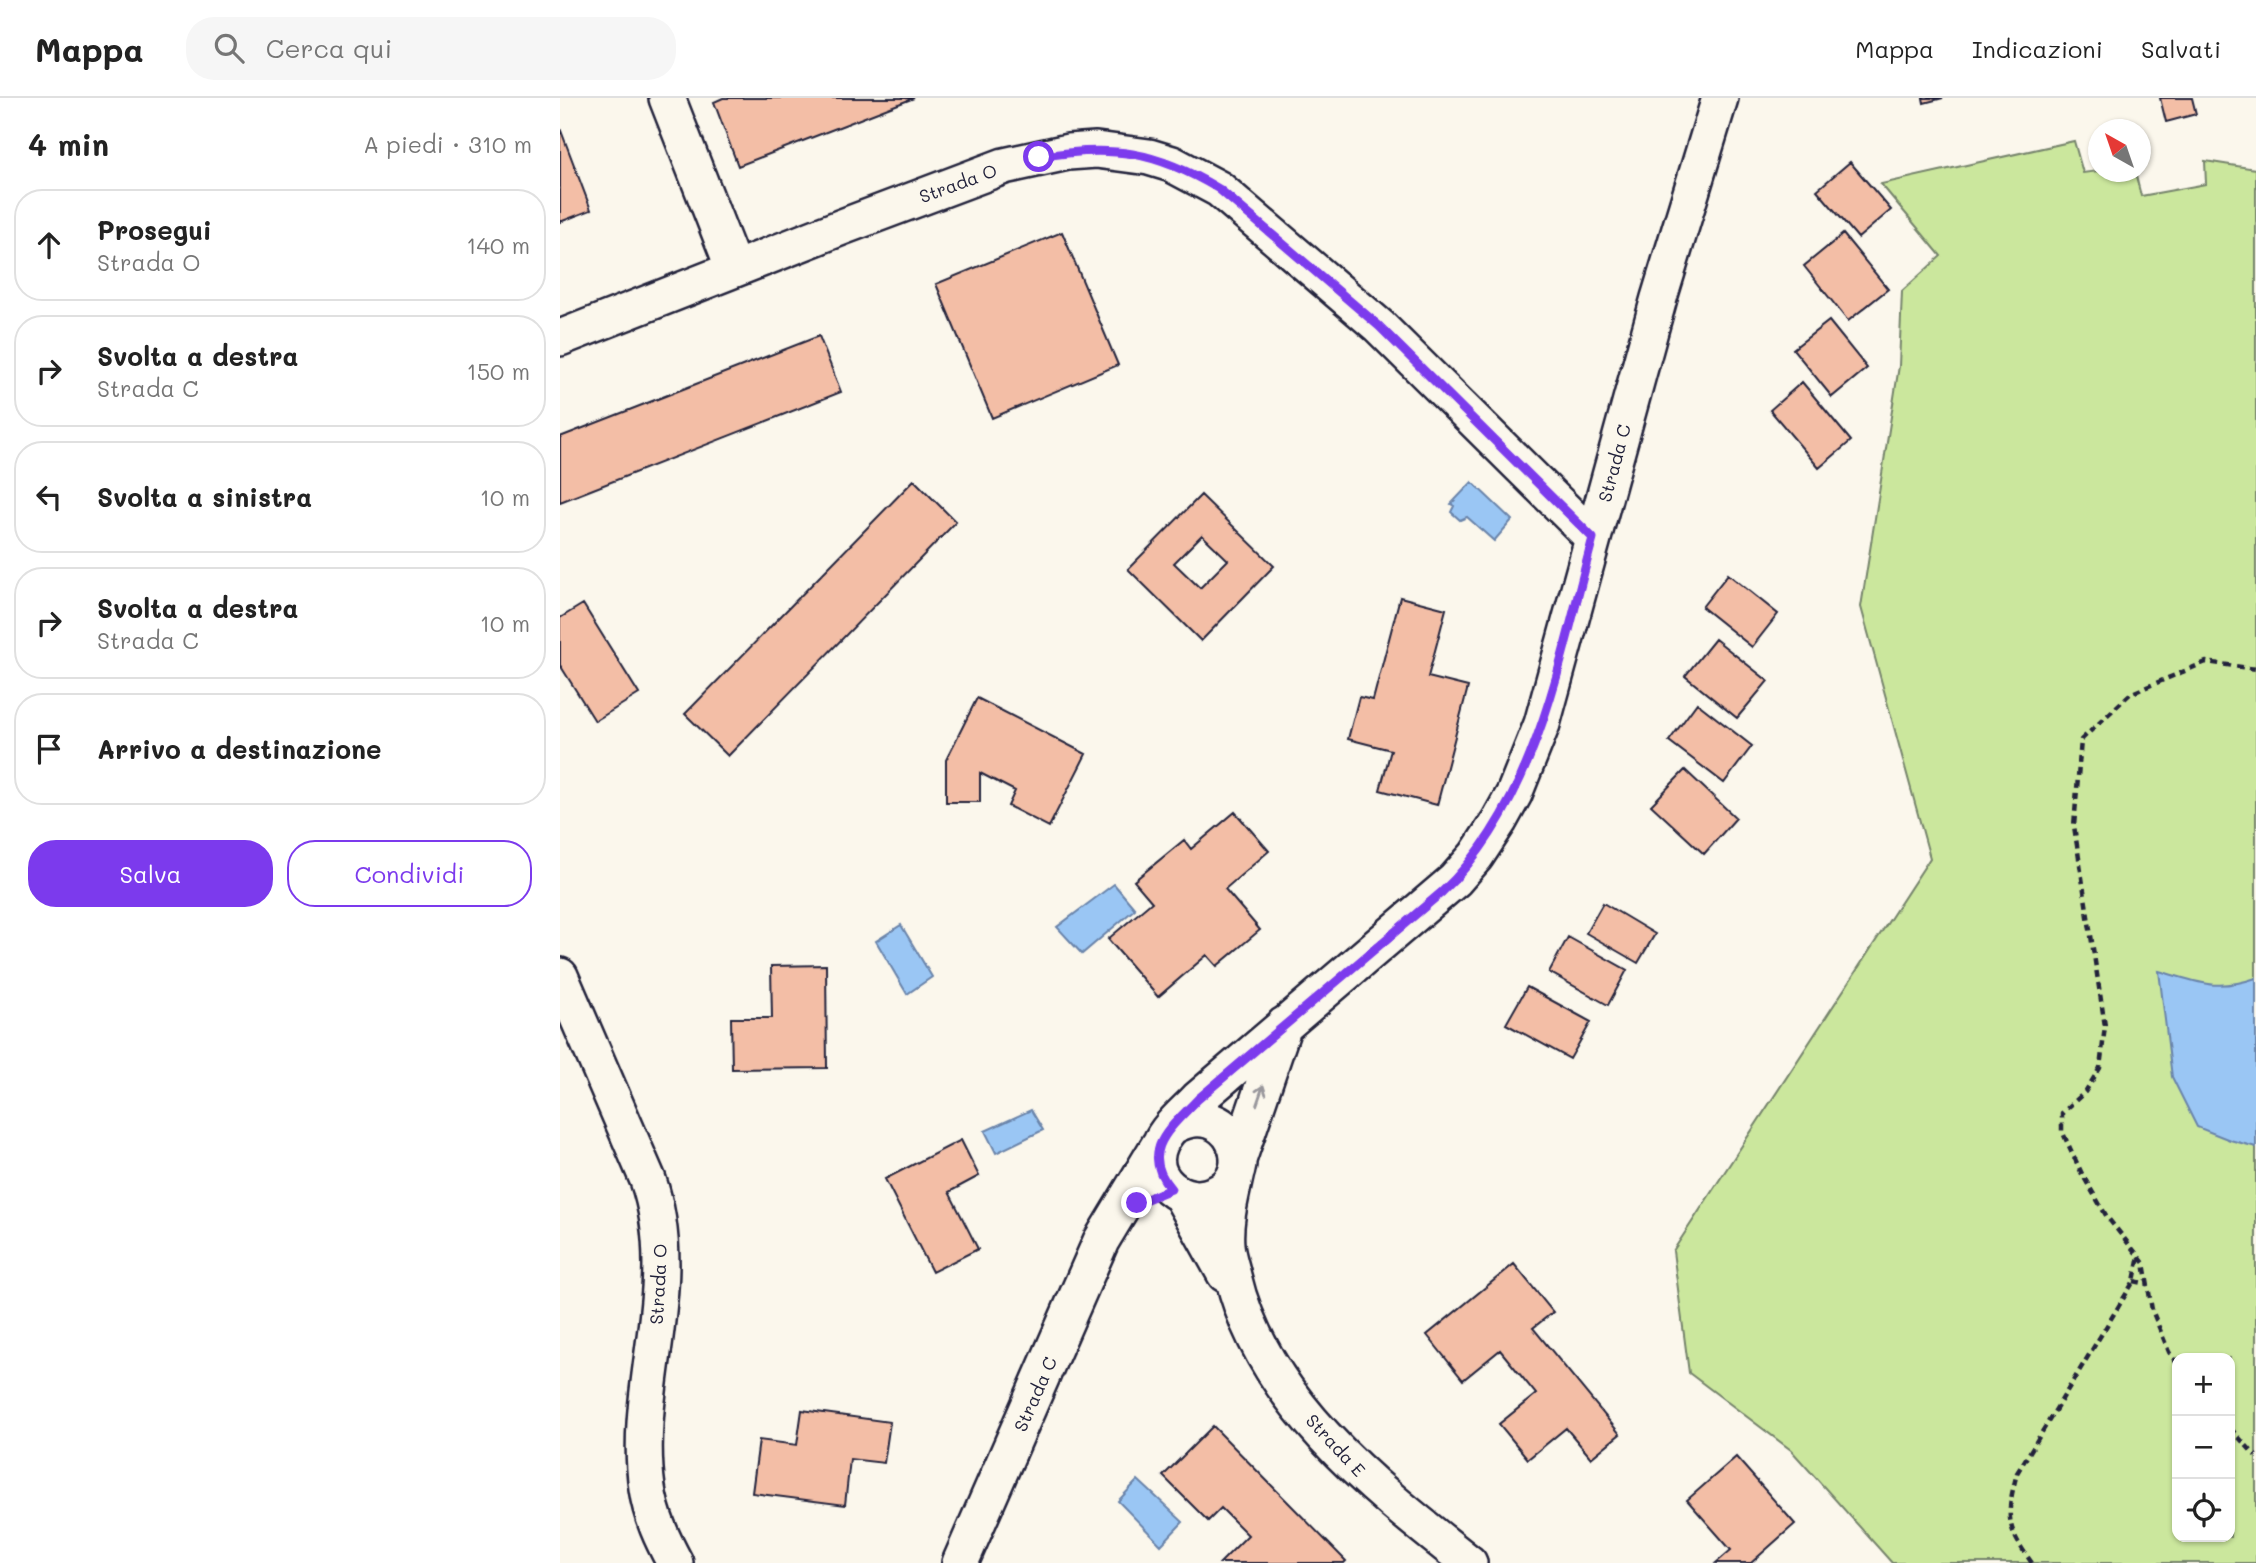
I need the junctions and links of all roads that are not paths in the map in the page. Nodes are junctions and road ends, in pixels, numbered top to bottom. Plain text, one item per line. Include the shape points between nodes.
1 (667, 98) edge
2 (1720, 98) edge
3 (734, 269) junction
4 (560, 338) edge
5 (1593, 538) junction
6 (560, 976) edge
7 (1284, 1025) junction
8 (1166, 1136) junction
9 (1237, 1166) junction
10 (1176, 1192) junction
11 (1109, 1225) junction
12 (1238, 1299) junction
13 (675, 1563) edge
14 (961, 1563) edge
15 (1469, 1563) edge

1 - 3 street
2 - 5 street, Strada C
3 - 4 street, Strada O
3 - 5 street, Strada O via 1004,166 1096,150 1149,156 1219,189 1379,326
5 - 7 street, Strada C via 1542,724 1492,834 1442,892
6 - 13 street, Strada O via 658,1213 662,1272 646,1423 646,1487 652,1513
7 - 8 street, Strada C via 1198,1099
9 -> 7 street
8 - 9 street via 1184,1120 1208,1119 1220,1124 1236,1146
8 - 10 street via 1158,1169
8 - 11 street, Strada C
9 - 10 street via 1228,1185 1217,1194 1204,1198
9 - 12 street, Strada E via 1226,1216 1226,1247
10 - 11 street, Strada C via 1137,1203
10 - 12 street, Strada E
11 - 14 street, Strada C
12 - 15 street, Strada E via 1271,1370 1312,1421 1390,1501

